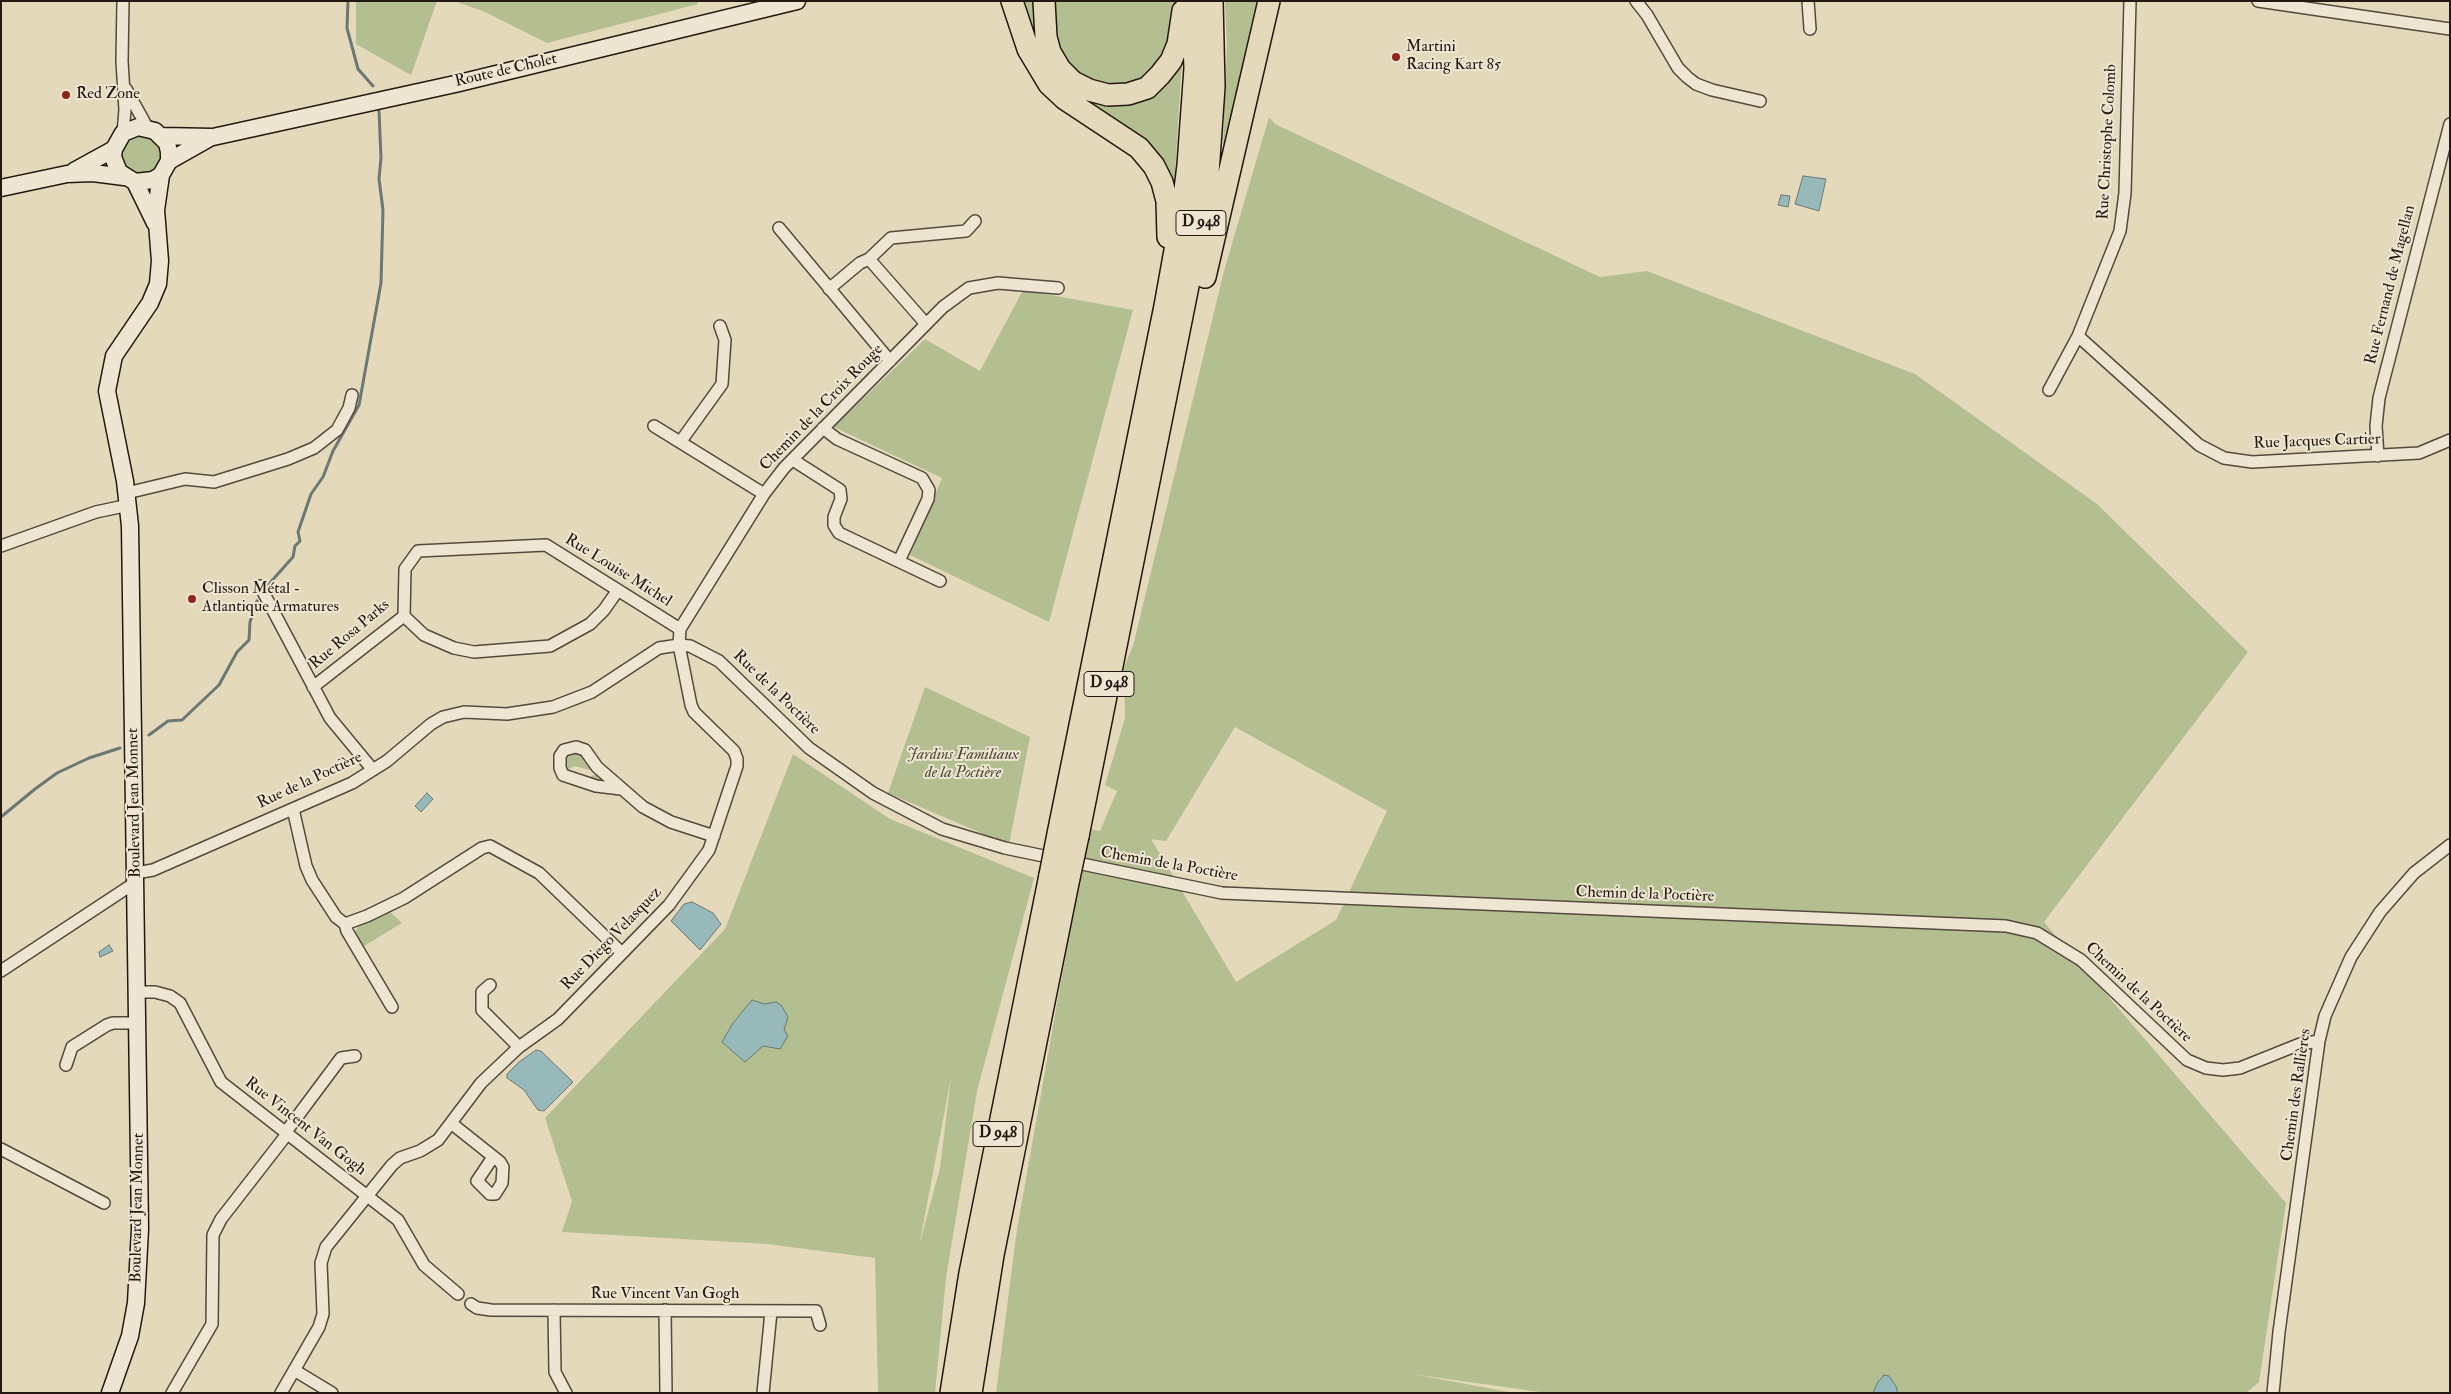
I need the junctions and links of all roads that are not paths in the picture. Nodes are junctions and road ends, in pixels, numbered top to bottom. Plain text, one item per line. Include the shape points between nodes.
1 (123, 1) edge
2 (797, 1) edge
3 (1184, 1) edge
4 (1192, 1) edge
5 (1212, 1) edge
6 (1269, 1) edge
7 (1636, 1) edge
8 (1808, 1) edge
9 (2130, 1) edge
10 (2258, 1) edge
11 (1045, 2) edge
12 (1015, 5) edge
13 (1810, 29) dead end
14 (2450, 29) edge
15 (125, 86) junction
16 (1760, 101) dead end
17 (2450, 124) edge
18 (147, 127) junction
19 (123, 133) junction
20 (162, 136) junction
21 (213, 136) junction
22 (114, 149) junction
23 (165, 168) junction
24 (67, 174) junction
25 (130, 180) junction
26 (1, 188) edge
27 (974, 221) dead end
28 (156, 226) junction
29 (780, 228) dead end
30 (869, 259) junction
31 (1058, 288) dead end
32 (829, 289) junction
33 (1165, 306) junction
34 (926, 324) junction
35 (720, 326) dead end
36 (2078, 336) junction
37 (890, 361) junction
38 (2049, 390) dead end
39 (352, 395) dead end
40 (654, 426) dead end
41 (824, 428) junction
42 (1158, 440) junction
43 (2450, 440) edge
44 (681, 442) junction
45 (2378, 456) junction
46 (793, 460) junction
47 (764, 494) junction
48 (128, 499) junction
49 (1, 546) edge
50 (418, 551) joint
51 (899, 561) junction
52 (940, 582) dead end
53 (260, 586) dead end
54 (618, 590) junction
55 (404, 616) junction
56 (680, 629) junction
57 (679, 645) junction
58 (314, 687) junction
59 (374, 770) junction
60 (621, 789) junction
61 (293, 809) junction
62 (923, 821) joint
63 (1068, 835) junction
64 (714, 836) junction
65 (2450, 845) edge
66 (1060, 877) junction
67 (136, 880) junction
68 (345, 924) junction
69 (622, 953) junction
70 (1, 971) edge
71 (490, 985) dead end
72 (138, 992) junction
73 (392, 1007) dead end
74 (138, 1023) junction
75 (2319, 1041) junction
76 (519, 1047) junction
77 (355, 1056) dead end
78 (66, 1065) dead end
79 (451, 1123) junction
80 (286, 1133) junction
81 (1, 1149) edge
82 (493, 1157) dead end
83 (367, 1196) junction
84 (104, 1203) dead end
85 (458, 1294) dead end
86 (471, 1304) dead end
87 (554, 1310) junction
88 (665, 1310) junction
89 (771, 1312) junction
90 (820, 1325) dead end
91 (294, 1370) junction
92 (115, 1391) edge
93 (172, 1393) edge
94 (281, 1393) edge
95 (332, 1393) edge
96 (566, 1393) edge
97 (666, 1393) edge
98 (763, 1393) edge
99 (951, 1393) edge
100 (971, 1393) edge
101 (2274, 1393) edge

1 - 15 street
2 - 21 main road, Route de Cholet via 455,84
3 - 11 highway via 1178,44 1160,75 1147,88 1128,94 1108,95 1073,82 1060,69 1046,37
4 - 33 highway, D 948 via 1195,68 1188,165
5 - 42 highway, D 948 via 1214,87 1208,173 1192,276
6 - 42 highway via 1190,343
7 - 16 street via 1687,77 1712,90
8 - 13 street
9 - 36 street, Rue Christophe Colomb via 2125,193 2120,231
10 - 14 street
12 - 33 highway via 1028,49 1049,84 1065,99 1139,148 1162,182 1168,220
15 - 18 street
15 - 19 street
17 - 45 street, Rue Fernand de Magellan via 2379,398 2376,426
18 - 19 main road
18 - 20 main road
19 - 22 main road
20 - 21 main road, Route de Cholet
20 - 23 main road via 167,143
21 - 23 main road, Route de Cholet
22 - 24 main road
22 - 25 main road via 115,164
23 - 25 main road via 153,180
23 - 28 main road
24 - 25 main road via 93,173
24 - 26 main road
25 - 28 main road
27 - 30 street via 966,231 891,238
28 - 48 main road, Boulevard Jean Monnet via 160,261 158,284 150,303 114,356 108,379 108,405
29 - 32 street
30 - 32 street
30 - 34 street
31 - 34 street, Chemin de la Croix Rouge via 998,283 969,288
32 - 37 street
33 - 63 highway, D 948
34 - 37 street, Chemin de la Croix Rouge
35 - 44 street via 725,340 722,384
36 - 38 street, Rue Christophe Colomb
36 - 45 street, Rue Jacques Cartier via 2199,444 2224,458 2252,462
37 - 41 street, Chemin de la Croix Rouge
39 - 48 street via 337,430 314,448 214,482 185,479
40 - 44 street
41 - 46 street, Chemin de la Croix Rouge
41 - 51 street via 837,439 922,478 929,490 928,499
42 - 63 highway, D 948
43 - 45 street, Rue Jacques Cartier via 2419,453
44 - 47 street
46 - 47 street, Chemin de la Croix Rouge
46 - 51 street via 840,490 842,499 834,517 834,526 839,533
47 - 56 street, Chemin de la Croix Rouge
48 - 49 street
48 - 67 main road, Boulevard Jean Monnet
50 - 54 street, Rue Louise Michel via 546,545
50 - 55 street, Rue Rosa Parks via 405,569
51 - 52 street
53 - 58 street
54 - 55 street via 590,624 550,646 474,652 454,648 424,635
54 - 56 street, Rue Louise Michel
55 - 58 street, Rue Rosa Parks
56 - 57 street, Chemin de la Croix Rouge
57 - 59 street, Rue de la Poctière via 659,648 592,692 554,707 521,713 464,712 443,717
57 - 62 street, Rue de la Poctière via 690,646 719,661 809,748 872,793
57 - 64 street, Rue Diego Velasquez via 690,705 737,759
58 - 59 street via 330,718
59 - 61 street, Rue de la Poctière
60 - 60 street via 584,750 576,747 564,750 560,756 563,775 596,786
60 - 64 street via 643,807 671,822
61 - 67 street, Rue de la Poctière
61 - 68 street via 312,880 336,917
62 - 75 street, Chemin de la Poctière via 990,845 1222,893 2006,926 2037,933 2082,960 2187,1060 2206,1068 2240,1068 2300,1044
63 - 66 highway, D 948, bridge
64 - 69 street, Rue Diego Velasquez via 706,856 669,905
65 - 75 street, Chemin des Rallières via 2414,872 2364,935 2335,993
66 - 99 highway, D 948 via 970,1273
66 - 100 highway, D 948
67 - 70 street, Rue de la Poctière
67 - 72 main road, Boulevard Jean Monnet
68 - 69 street via 404,898 490,846 539,873
68 - 73 street
69 - 76 street, Rue Diego Velasquez via 558,1019
71 - 76 street via 482,992 482,1010
72 - 74 main road, Boulevard Jean Monnet
72 - 80 street, Rue Vincent Van Gogh via 155,992 180,1003 221,1082
74 - 78 street via 107,1025 72,1047
74 - 92 main road, Boulevard Jean Monnet via 139,1272 130,1336
75 - 101 street, Chemin des Rallières via 2279,1332
76 - 79 street, Rue Diego Velasquez via 481,1083
77 - 80 street via 341,1058
79 - 82 street
79 - 83 street, Rue Diego Velasquez via 430,1146 400,1158
80 - 83 street, Rue Vincent Van Gogh
80 - 93 street via 220,1219 213,1235 212,1324
81 - 84 street
83 - 85 street, Rue Vincent Van Gogh via 398,1220 424,1265
83 - 91 street, Rue Diego Velasquez via 326,1247 321,1263 323,1314
86 - 87 street, Rue Vincent Van Gogh via 491,1310
87 - 88 street, Rue Vincent Van Gogh
87 - 96 street via 555,1372
88 - 89 street, Rue Vincent Van Gogh
88 - 97 street
89 - 90 street, Rue Vincent Van Gogh via 816,1311
89 - 98 street
91 - 94 street, Rue Diego Velasquez
91 - 95 street

